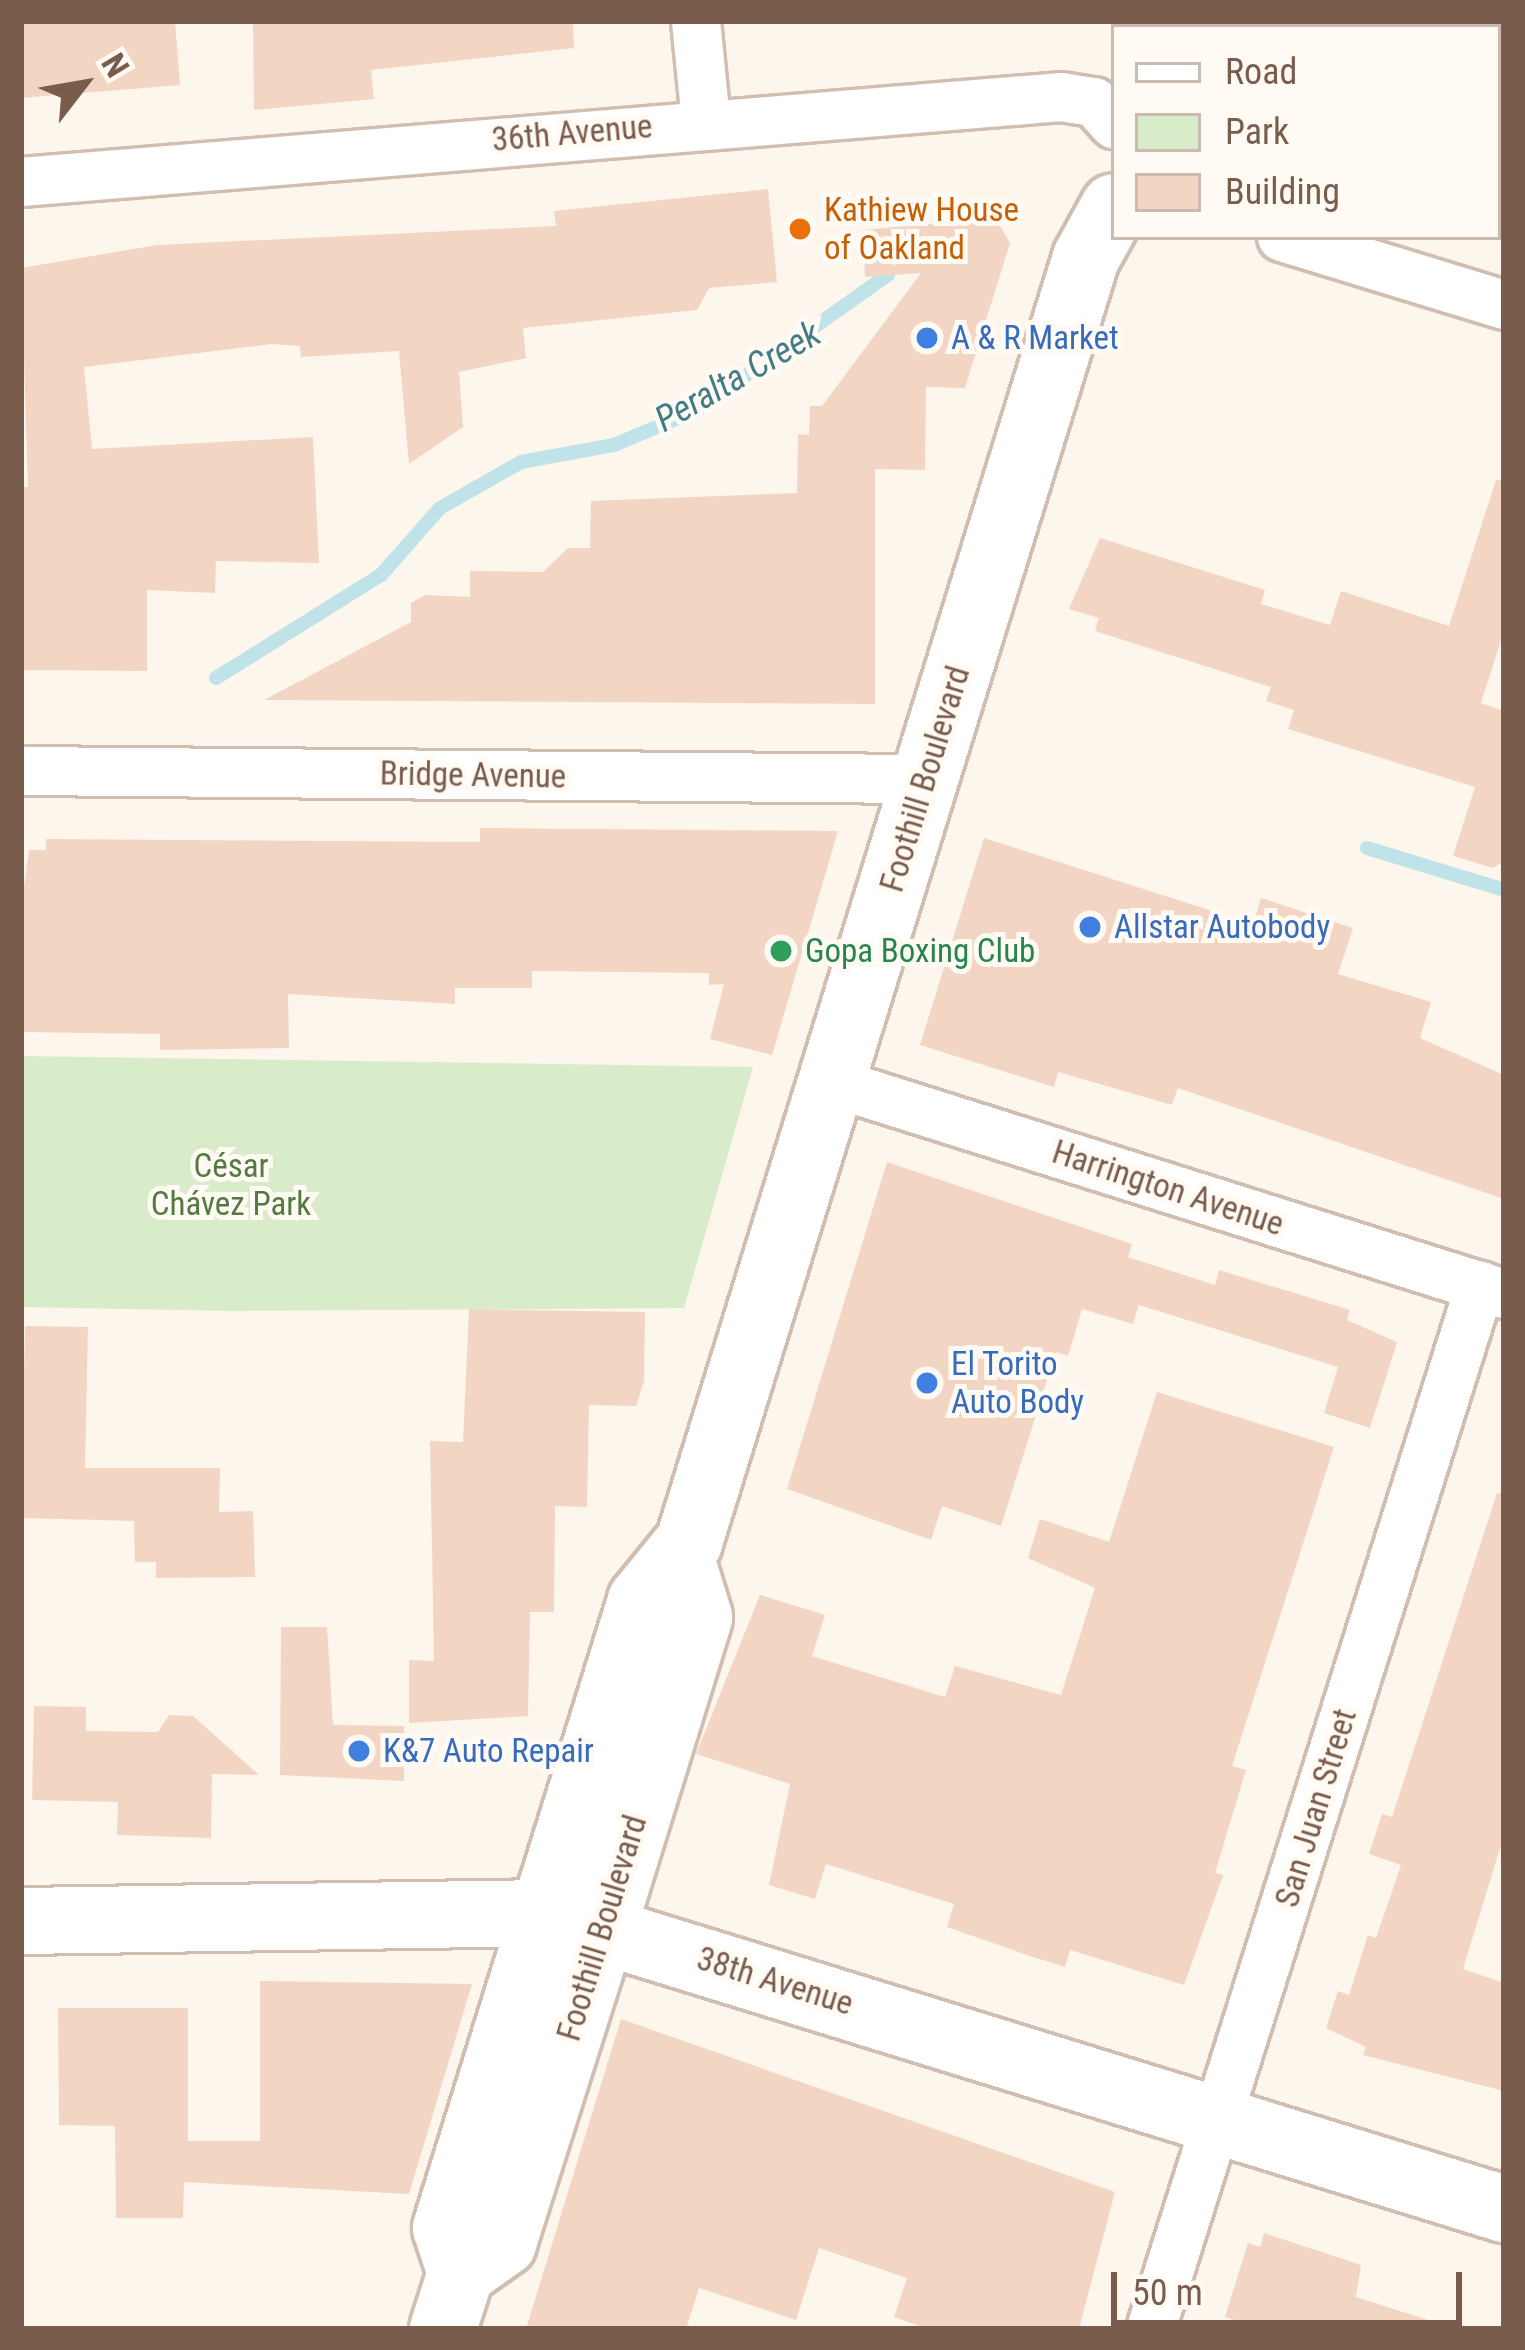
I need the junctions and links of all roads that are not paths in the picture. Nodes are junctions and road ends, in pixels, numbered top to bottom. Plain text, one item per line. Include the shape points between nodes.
1 (696, 21) edge
2 (706, 121) junction
3 (1111, 121) edge
4 (21, 182) edge
5 (1111, 212) edge
6 (1292, 240) edge
7 (1504, 305) edge
8 (21, 771) edge
9 (925, 779) junction
10 (831, 1082) junction
11 (1492, 1290) edge
12 (574, 1920) junction
13 (21, 1921) edge
14 (1218, 2120) junction
15 (1504, 2209) edge
16 (452, 2301) edge
17 (1151, 2329) edge

1 - 2 street
2 - 3 street, 36th Avenue via 1061,97 1094,102
2 - 4 street, 36th Avenue
5 - 9 main road, Foothill Boulevard via 1086,258
6 - 7 street
8 - 9 street, Bridge Avenue
9 - 10 main road, Foothill Boulevard
10 - 11 street, Harrington Avenue
10 - 12 main road, Foothill Boulevard via 682,1562 641,1601
11 - 14 street, San Juan Street
12 - 13 main road, 38th Avenue
12 - 14 main road, 38th Avenue
12 - 16 main road, Foothill Boulevard via 446,2228
14 - 15 main road, 38th Avenue
14 - 17 street, San Juan Street

